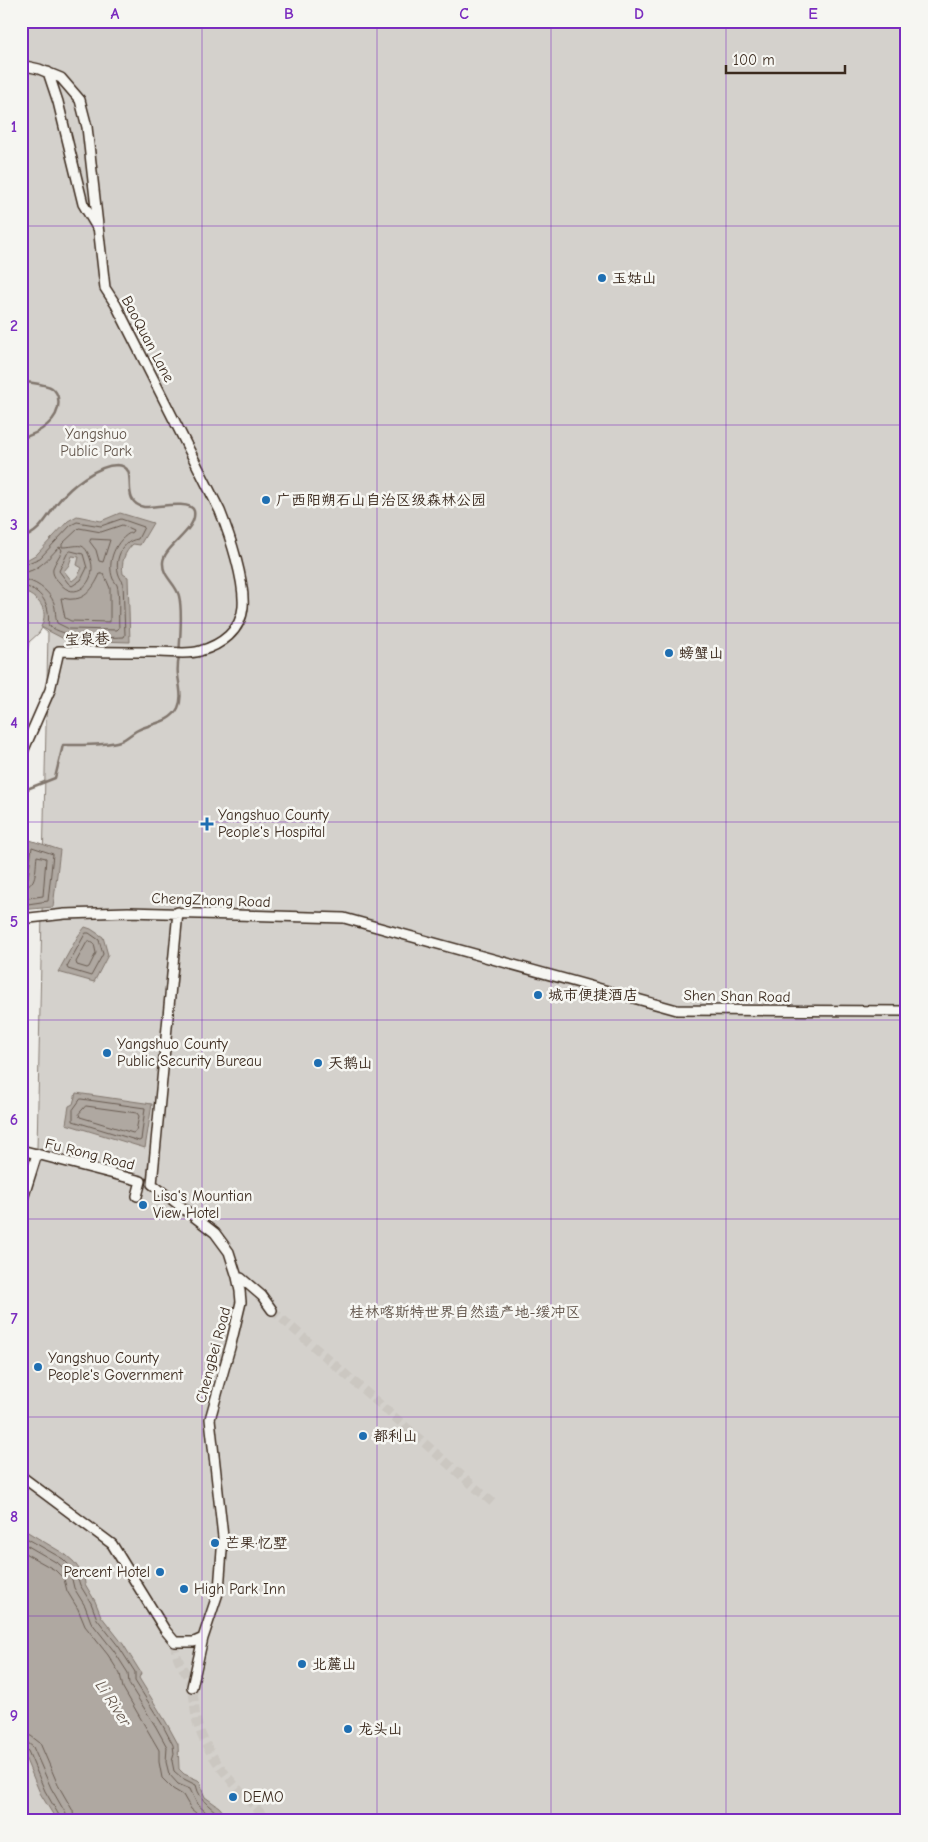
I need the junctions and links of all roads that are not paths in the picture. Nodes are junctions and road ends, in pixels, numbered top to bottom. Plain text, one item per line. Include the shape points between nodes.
1 (21, 65) edge
2 (48, 72) junction
3 (98, 230) junction
4 (223, 642) joint
5 (21, 756) edge
6 (178, 912) junction
7 (21, 919) edge
8 (398, 933) joint
9 (907, 1011) edge
10 (21, 1150) edge
11 (36, 1154) junction
12 (141, 1181) junction
13 (152, 1184) junction
14 (137, 1196) dead end
15 (21, 1205) edge
16 (237, 1278) junction
17 (272, 1310) tunnel mouth
18 (21, 1476) edge
19 (202, 1638) junction
20 (192, 1687) dead end

1 - 2 street, BaoQuan Lane
2 - 3 street via 83,204
2 - 3 street, BaoQuan Lane via 61,78 80,100 87,127
3 - 4 street, BaoQuan Lane via 105,288 184,438 229,533 243,609
4 - 5 street, 宝泉巷 via 199,652 59,651 50,690
6 - 7 street, ChengZhong Road via 65,914
6 - 8 street, ChengZhong Road via 344,918
6 - 13 street
8 - 9 street, Shen Shan Road via 678,1010
10 - 11 street, Fu Rong Road
10 - 12 street
11 - 12 street, Fu Rong Road
11 - 15 street
12 - 13 street, Fu Rong Road
12 - 14 street
13 - 16 street, ChengBei Road via 215,1233 228,1252
16 - 17 street via 262,1296
16 - 19 street, ChengBei Road via 241,1302 210,1419 223,1537 219,1590
18 - 19 street via 112,1544 175,1642 194,1642
19 - 20 street, ChengBei Road

